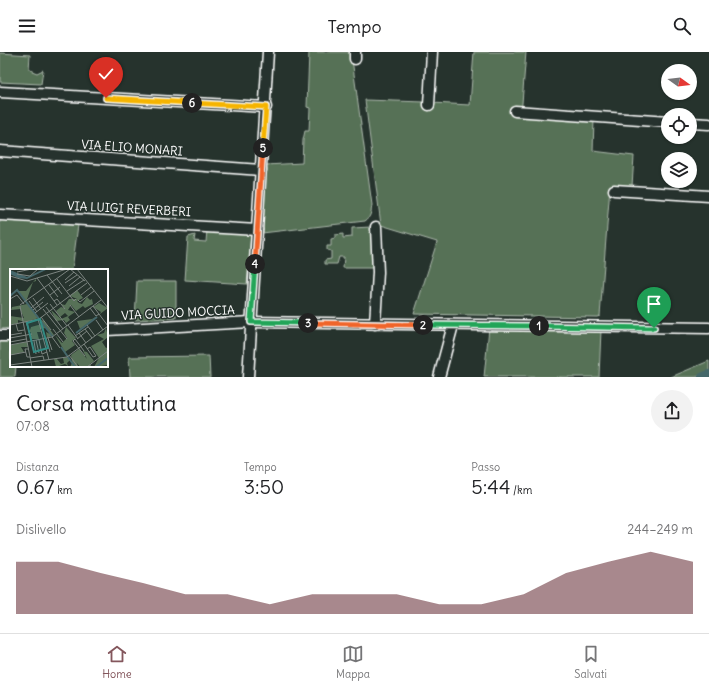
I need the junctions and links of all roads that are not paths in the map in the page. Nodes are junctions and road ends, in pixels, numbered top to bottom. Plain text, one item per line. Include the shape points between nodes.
1 (268, 52) edge
2 (432, 52) edge
3 (0, 92) edge
4 (429, 105) dead end
5 (266, 107) junction
6 (515, 111) dead end
7 (661, 121) edge
8 (697, 123) edge
9 (709, 124) edge
10 (0, 151) edge
11 (261, 170) junction
12 (614, 190) dead end
13 (709, 196) edge
14 (0, 215) edge
15 (376, 227) dead end
16 (257, 230) junction
17 (251, 322) junction
18 (376, 324) junction
19 (453, 325) junction
20 (709, 328) edge
21 (108, 330) edge
22 (248, 377) edge
23 (439, 377) edge

1 - 5 street
2 - 4 street
3 - 5 street
5 - 11 street
6 - 7 street
8 - 9 street
10 - 11 street, VIA ELIO MONARI
11 - 16 street
12 - 13 street
14 - 16 street, VIA LUIGI REVERBERI
15 - 18 street
16 - 17 street
17 - 18 street, VIA GUIDO MOCCIA
17 - 21 street, VIA GUIDO MOCCIA
17 - 22 street
18 - 19 street, VIA GUIDO MOCCIA
19 - 20 street, VIA GUIDO MOCCIA
19 - 23 street

